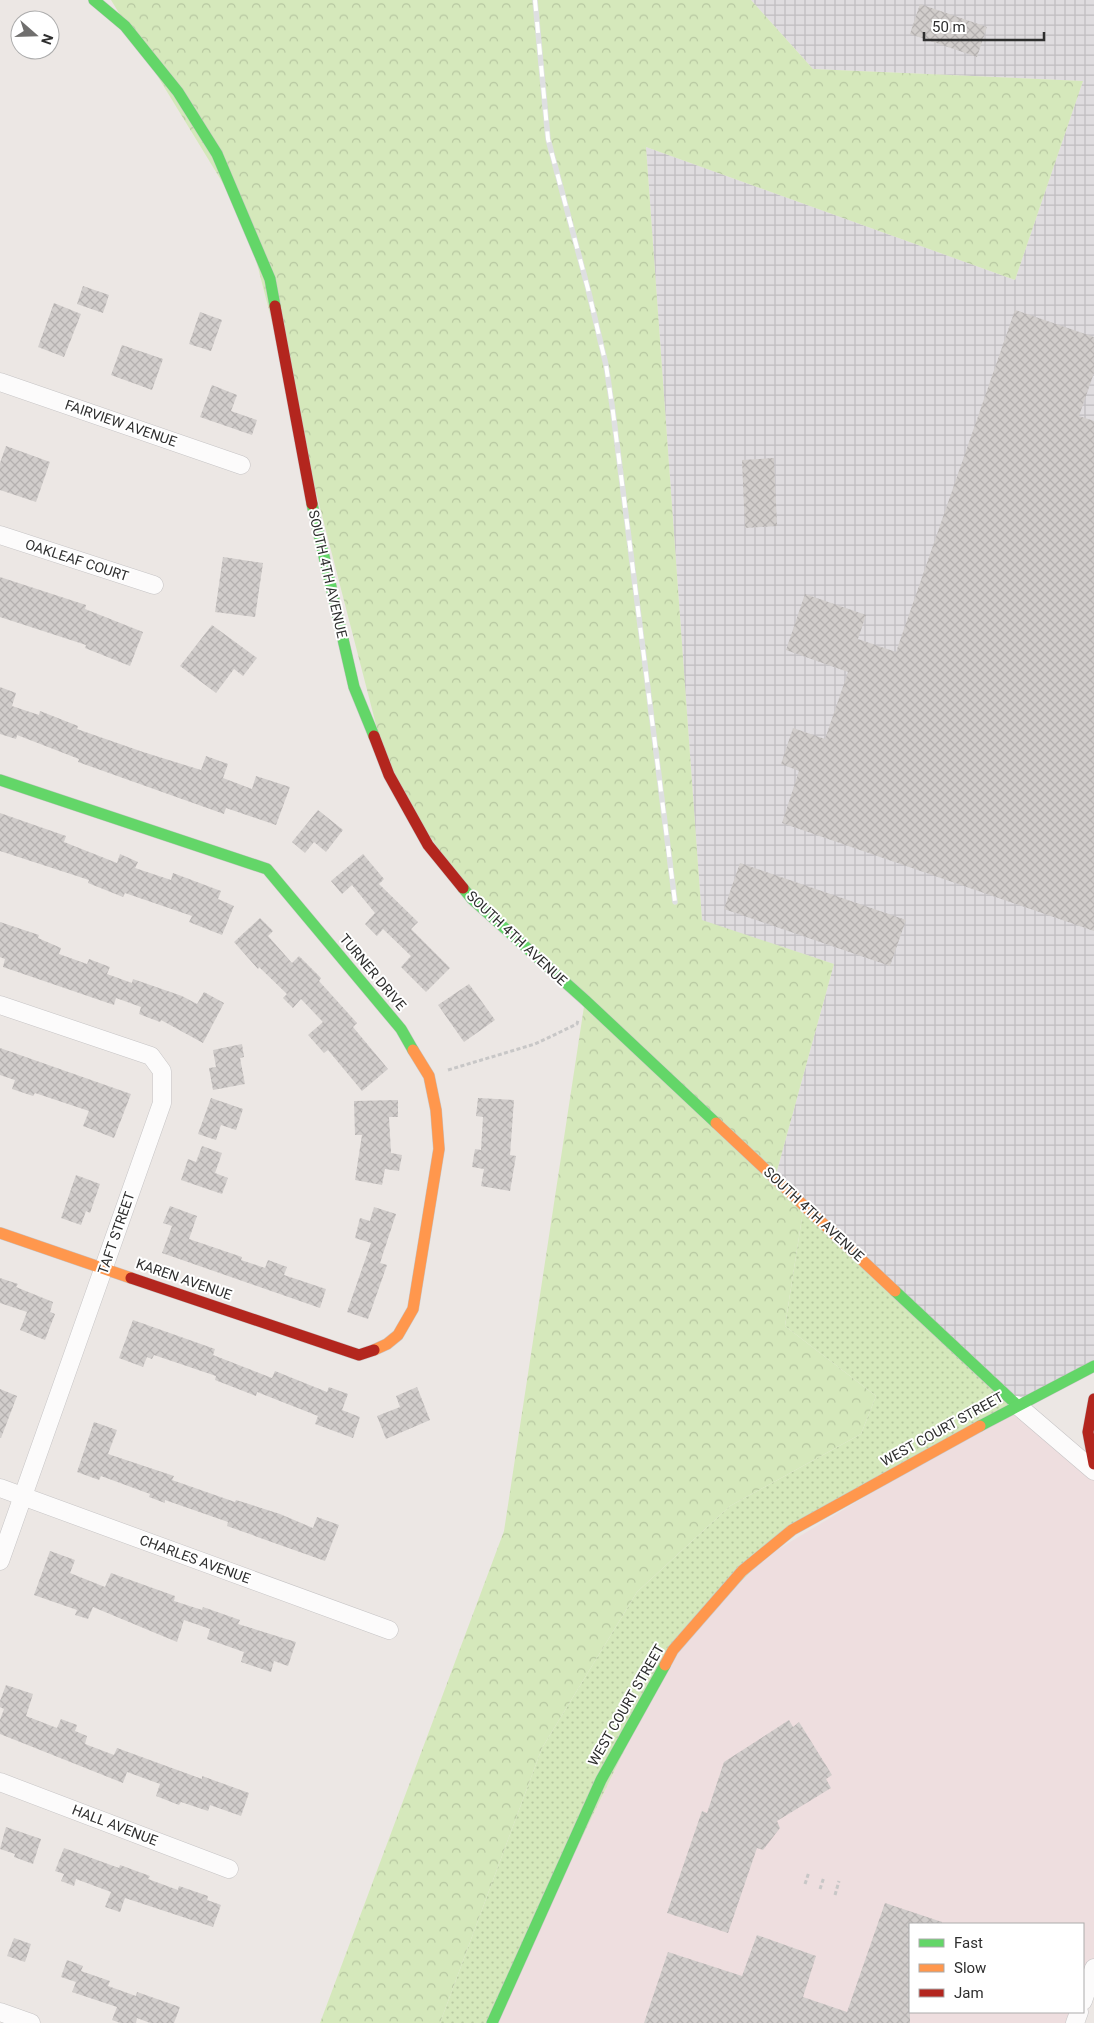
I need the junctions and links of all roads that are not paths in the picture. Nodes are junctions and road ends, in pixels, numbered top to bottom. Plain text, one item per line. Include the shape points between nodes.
1 (94, 0) edge
2 (0, 382) edge
3 (241, 464) dead end
4 (0, 535) edge
5 (154, 585) dead end
6 (0, 780) edge
7 (0, 1005) edge
8 (0, 1233) edge
9 (104, 1267) junction
10 (359, 1355) joint
11 (1094, 1366) edge
12 (1094, 1399) edge
13 (1016, 1405) junction
14 (1094, 1464) edge
15 (1094, 1471) edge
16 (0, 1488) edge
17 (23, 1496) junction
18 (0, 1561) edge
19 (389, 1630) dead end
20 (0, 1782) edge
21 (229, 1869) dead end
22 (1094, 1968) edge
23 (1084, 1998) edge
24 (0, 2012) edge
25 (31, 2023) edge
26 (492, 2023) edge

1 - 13 street, SOUTH 4TH AVENUE via 125,26 178,92 217,154 270,279 308,484 354,687 389,775 428,845 472,899 665,1074
2 - 3 street, FAIRVIEW AVENUE
4 - 5 street, OAKLEAF COURT
6 - 10 street, TURNER DRIVE via 267,870 400,1029 429,1076 436,1110 438,1149 413,1309 402,1331 388,1346
7 - 9 street, TAFT STREET via 151,1056 162,1071 162,1103
8 - 9 street, KAREN AVENUE
9 - 10 street, KAREN AVENUE
9 - 17 street, TAFT STREET
11 - 13 street, WEST COURT STREET
12 - 14 street via 1088,1416 1088,1443
13 - 15 street, SOUTH 4TH AVENUE
13 - 26 street, WEST COURT STREET via 792,1530 742,1571 673,1650 601,1780
16 - 17 street, CHARLES AVENUE
17 - 18 street, TAFT STREET
17 - 19 street, CHARLES AVENUE
20 - 21 street, HALL AVENUE
22 - 23 street
24 - 25 street

